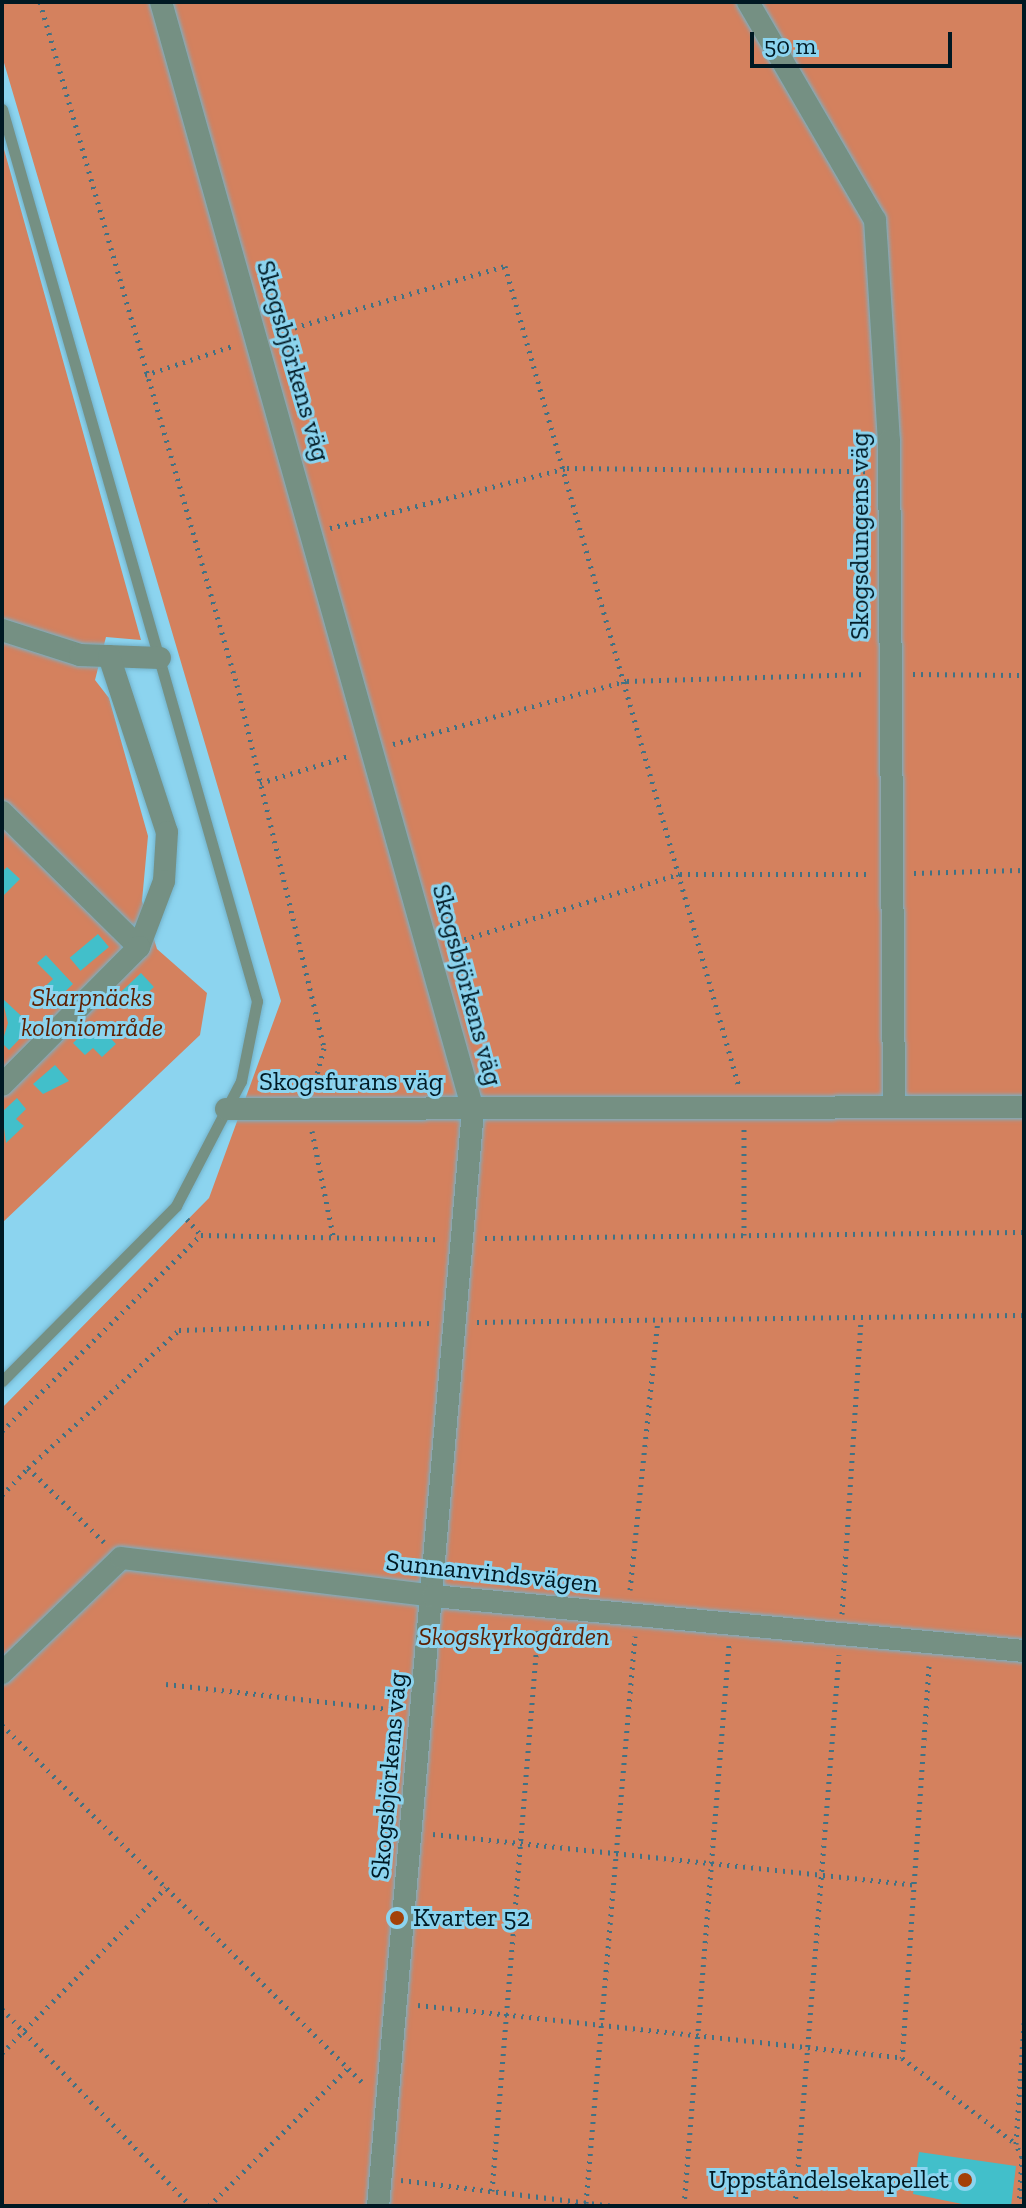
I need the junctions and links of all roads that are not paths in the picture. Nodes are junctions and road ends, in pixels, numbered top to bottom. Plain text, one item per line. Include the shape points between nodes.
1 (161, 2) edge
2 (748, 2) edge
3 (2, 109) edge
4 (2, 630) edge
5 (109, 656) junction
6 (160, 658) junction
7 (6, 823) edge
8 (139, 947) junction
9 (2, 1085) edge
10 (894, 1104) junction
11 (1024, 1107) edge
12 (226, 1109) junction
13 (473, 1110) junction
14 (2, 1381) edge
15 (433, 1596) junction
16 (1024, 1651) edge
17 (2, 1673) edge
18 (378, 2206) edge

1 - 13 street, Skogsbjörkens väg
2 - 10 street, Skogsdungens väg via 875,220 889,474
3 - 6 lane
4 - 5 street via 80,655
5 - 6 street
5 - 8 street via 167,832 164,881
6 - 12 lane via 257,1001 241,1081
7 - 8 street
8 - 9 street
10 - 11 street, Skogsfurans väg
10 - 13 street, Skogsfurans väg
12 - 13 street, Skogsfurans väg
12 - 14 lane, Skogsfurans väg via 176,1206
13 - 15 street, Skogsbjörkens väg
15 - 16 street, Sunnanvindsvägen
15 - 17 street, Sunnanvindsvägen via 121,1558
15 - 18 street, Skogsbjörkens väg

